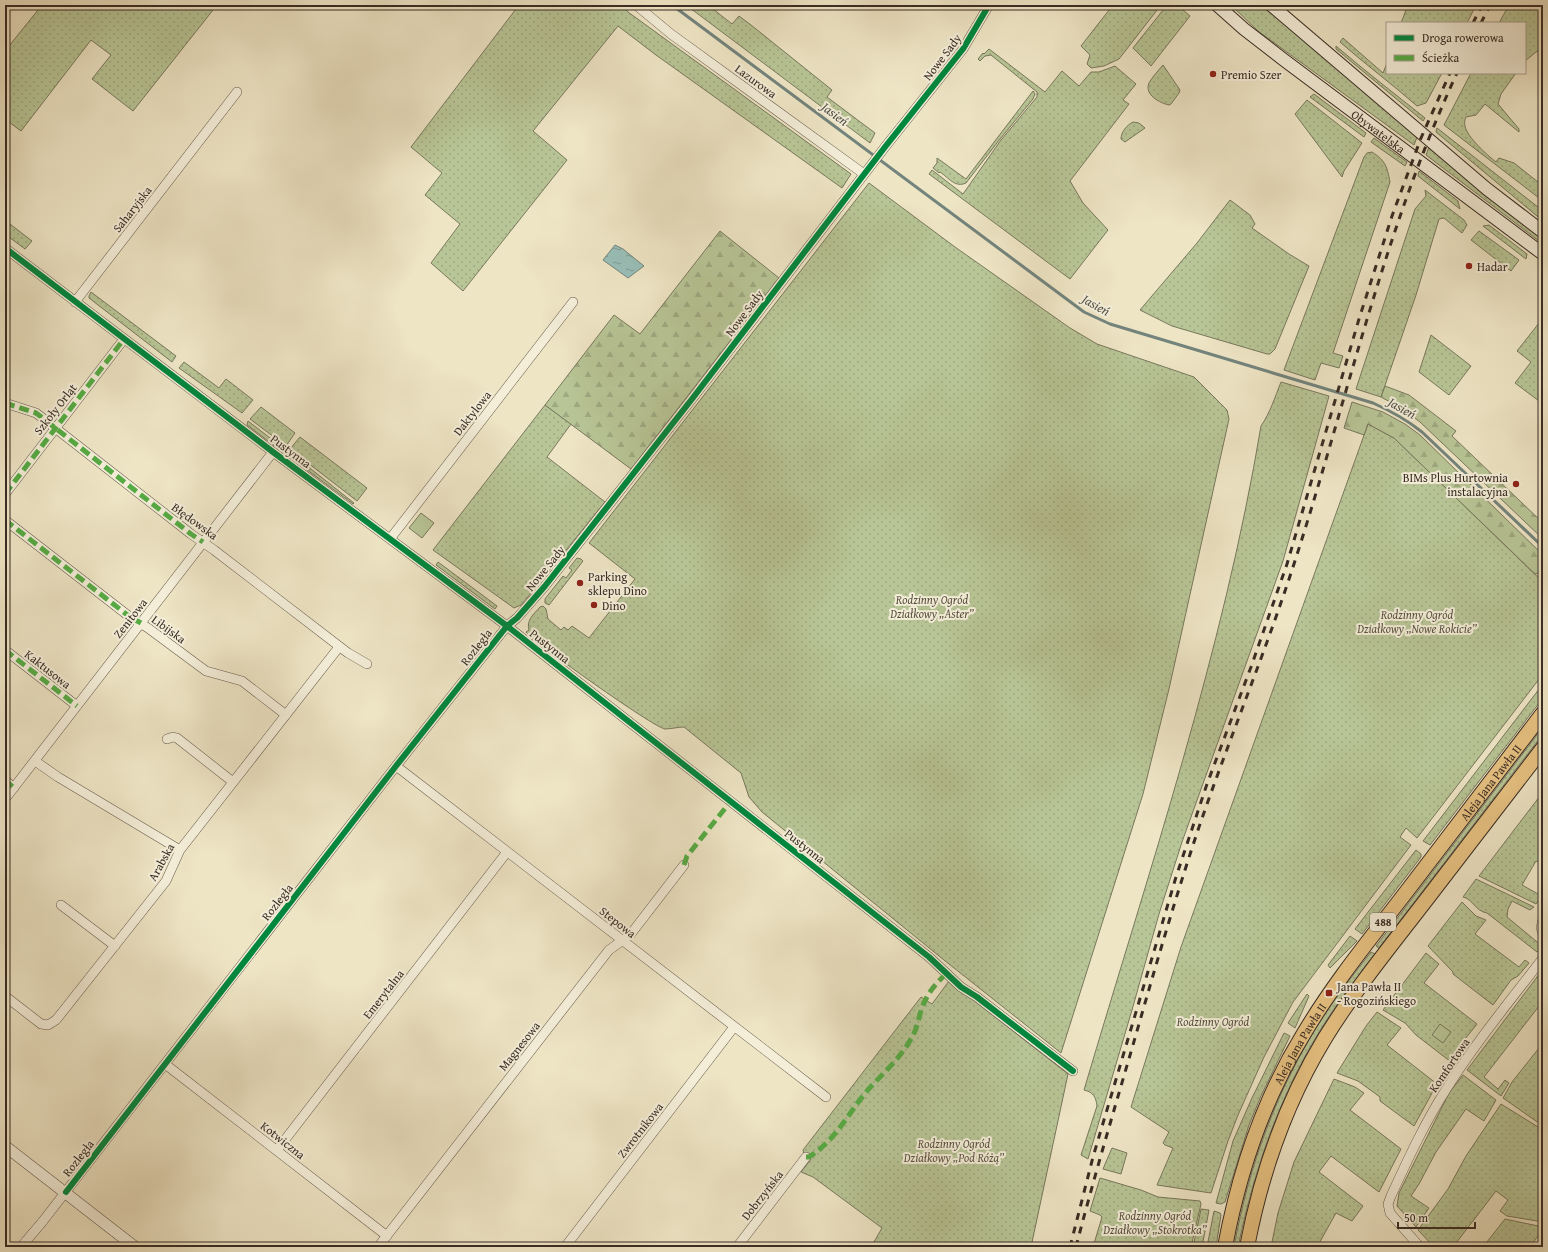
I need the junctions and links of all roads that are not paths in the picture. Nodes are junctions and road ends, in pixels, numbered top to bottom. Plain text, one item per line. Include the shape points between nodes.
1 (636, 5) edge
2 (989, 5) edge
3 (1216, 5) edge
4 (1271, 5) edge
5 (237, 92) dead end
6 (866, 172) junction
7 (1543, 232) edge
8 (6, 251) edge
9 (1543, 254) edge
10 (76, 302) junction
11 (573, 302) dead end
12 (124, 340) junction
13 (5, 403) edge
14 (55, 429) junction
15 (273, 452) junction
16 (5, 494) edge
17 (5, 520) edge
18 (390, 539) junction
19 (203, 542) junction
20 (141, 623) junction
21 (507, 626) junction
22 (339, 647) junction
23 (5, 650) edge
24 (367, 664) dead end
25 (77, 706) junction
26 (1543, 713) edge
27 (286, 715) junction
28 (166, 739) dead end
29 (1543, 748) edge
30 (35, 761) junction
31 (396, 766) junction
32 (5, 780) edge
33 (233, 782) junction
34 (14, 788) junction
35 (5, 799) edge
36 (180, 850) junction
37 (507, 852) junction
38 (684, 865) dead end
39 (61, 905) dead end
40 (1543, 919) edge
41 (1543, 934) edge
42 (622, 940) junction
43 (115, 946) junction
44 (1543, 958) edge
45 (5, 996) edge
46 (734, 1027) junction
47 (165, 1064) junction
48 (1073, 1071) dead end
49 (826, 1097) dead end
50 (5, 1146) edge
51 (277, 1150) junction
52 (806, 1157) dead end
53 (66, 1192) junction
54 (387, 1236) junction
55 (21, 1247) edge
56 (136, 1247) edge
57 (378, 1247) edge
58 (565, 1247) edge
59 (737, 1247) edge
60 (1225, 1247) edge
61 (1247, 1247) edge
62 (1420, 1247) edge

1 - 6 street, Lazurowa via 671,34
2 - 6 street, Nowe Sady via 962,50
3 - 9 main road, Obywatelska via 1284,60
4 - 7 main road, Obywatelska via 1487,189
5 - 10 street, Saharyjska
6 - 21 street, Nowe Sady via 550,581
8 - 10 street, Pustynna
10 - 12 street, Pustynna
11 - 18 street, Daktylowa
12 - 14 street, Szkoły Orląt
12 - 15 street, Pustynna
13 - 14 street, Błędowska via 36,413
14 - 16 street, Szkoły Orląt
14 - 19 street, Błędowska
15 - 18 street, Pustynna
15 - 19 street, Zenitowa
17 - 20 street, Libijska
18 - 21 street, Pustynna
19 - 20 street, Zenitowa
19 - 22 street, Błędowska
20 - 25 street, Zenitowa
20 - 27 street, Libijska via 206,671 242,681
21 - 31 street, Rozległa
21 - 48 street, Pustynna via 929,958 961,987
22 - 24 street, Błędowska
22 - 27 street, Arabska
23 - 25 street, Kaktusowa
25 - 30 street, Zenitowa
26 - 60 main road, Aleja Jana Pawła II / 488 via 1344,972 1303,1034 1276,1086 1252,1143
27 - 33 street, Arabska
28 - 33 street via 177,738
29 - 61 main road, Aleja Jana Pawła II / 488 via 1364,981 1320,1045 1298,1087 1275,1143 1260,1189
30 - 34 street, Zenitowa
30 - 36 street
31 - 37 street, Stepowa
31 - 47 street, Rozległa
32 - 34 street
33 - 36 street, Arabska
34 - 35 street, Zenitowa
36 - 43 street, Arabska via 166,881
37 - 42 street, Stepowa
37 - 51 street, Emerytalna
38 - 42 street, Magnesowa
39 - 43 street
40 - 41 street via 1540,928
42 - 46 street, Stepowa
42 - 54 street, Magnesowa via 604,956
43 - 45 street, Arabska via 56,1020 48,1025 41,1024
44 - 62 street, Komfortowa via 1446,1088 1390,1196 1390,1213
46 - 49 street, Stepowa
46 - 58 street, Zwrotnikowa
47 - 51 street, Kotwiczna
47 - 53 street, Rozległa
50 - 53 street
51 - 54 street, Kotwiczna
52 - 59 street, Dobrzyńska
53 - 55 street, Rozległa
53 - 56 street
54 - 57 street, Magnesowa

